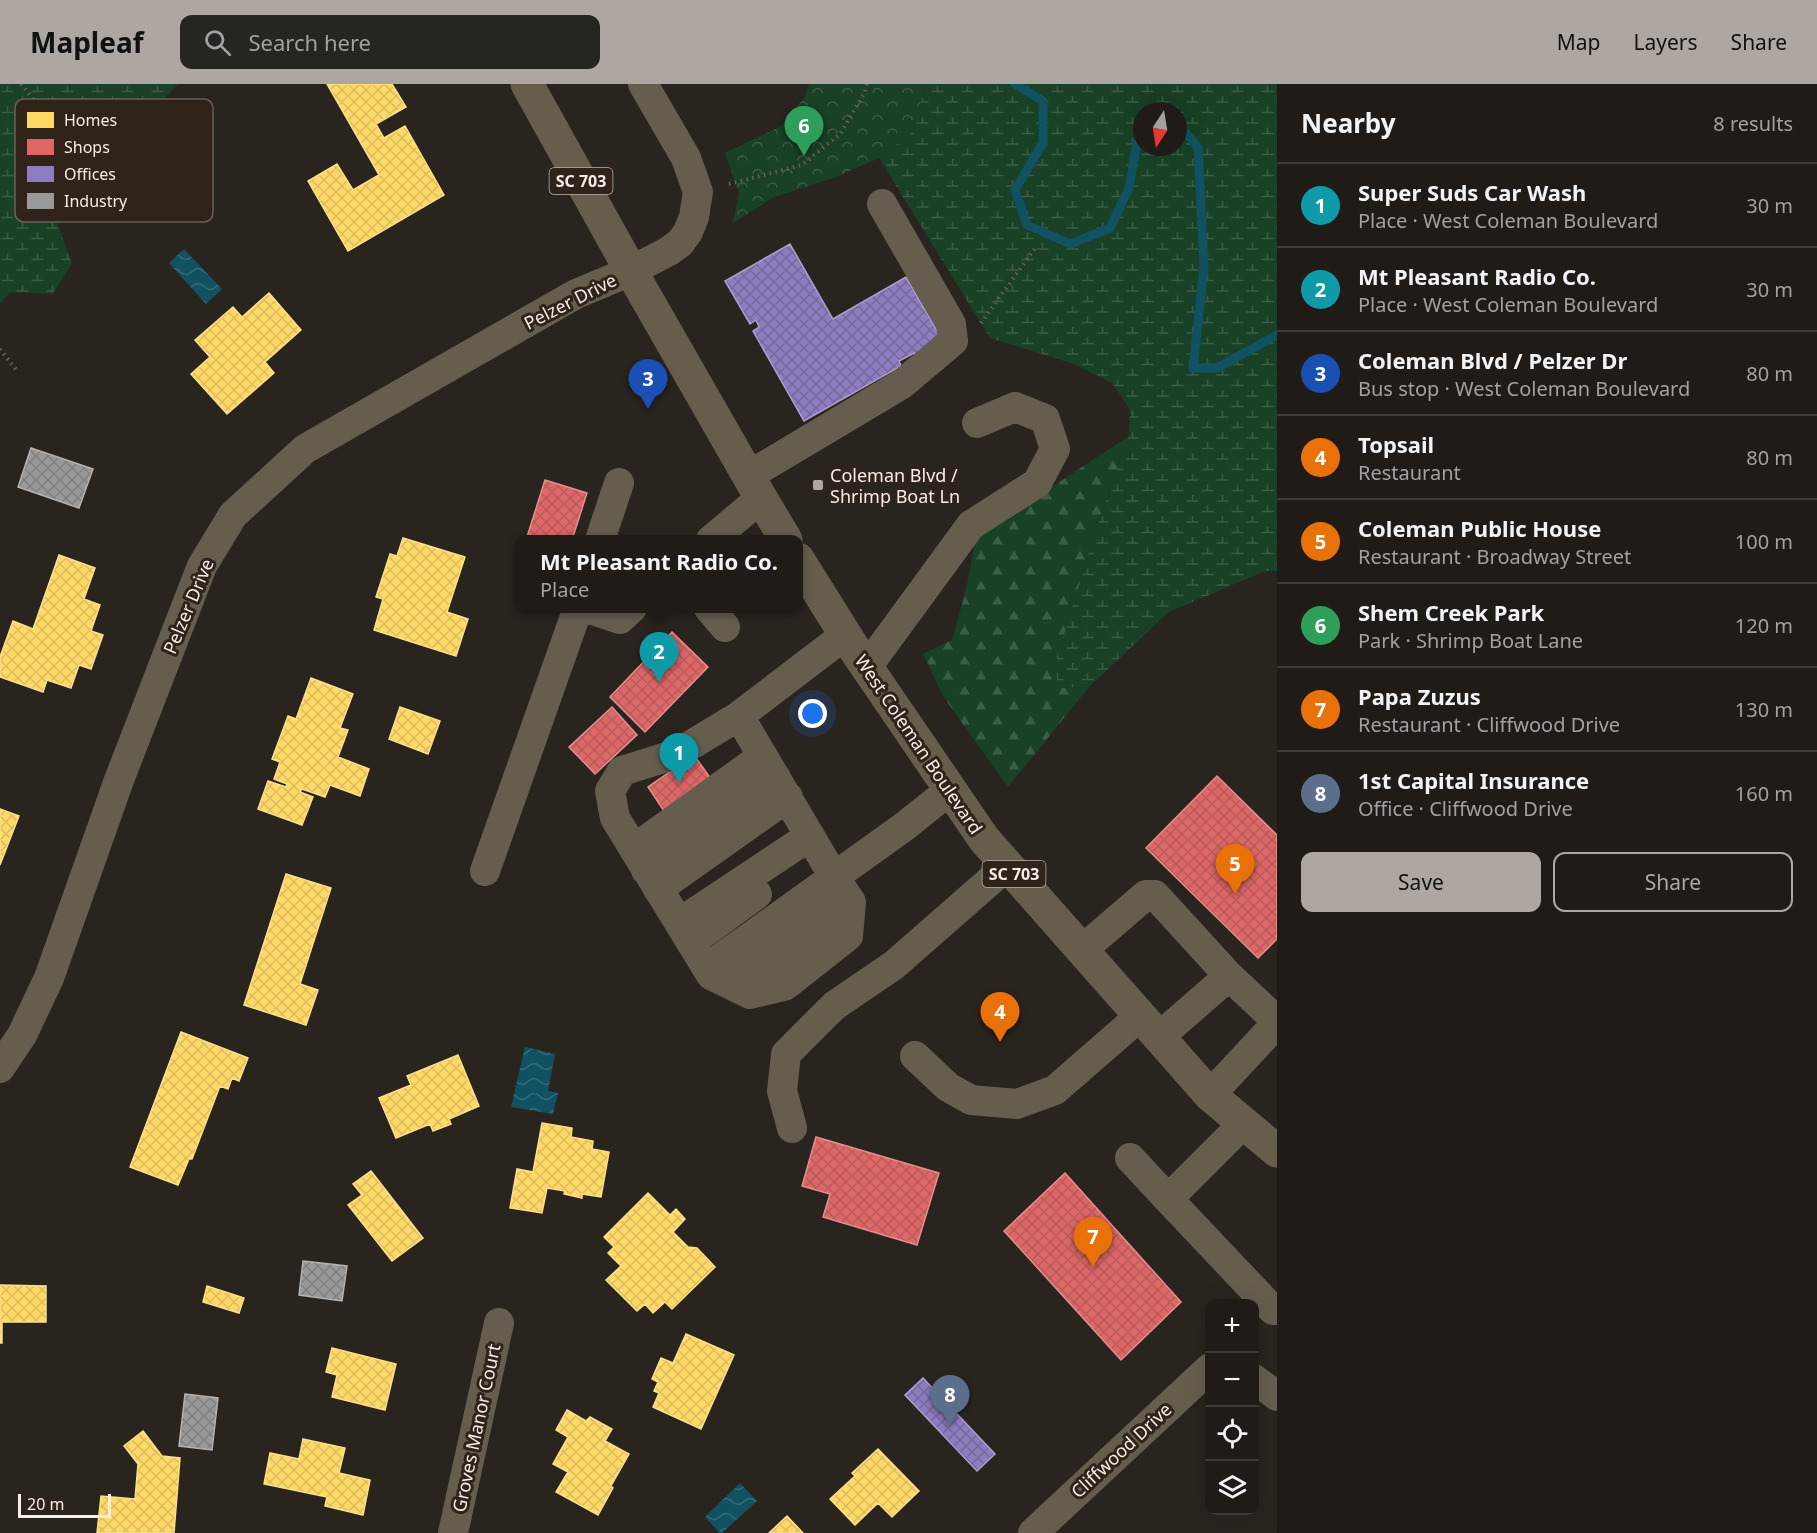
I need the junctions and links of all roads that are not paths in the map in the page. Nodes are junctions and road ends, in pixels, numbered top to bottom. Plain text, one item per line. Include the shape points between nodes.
1 (527, 84) edge
2 (643, 84) edge
3 (882, 204) dead end
4 (631, 271) junction
5 (977, 423) dead end
6 (619, 483) dead end
7 (754, 487) junction
8 (602, 535) edge
9 (715, 535) edge
10 (783, 535) edge
11 (803, 567) edge
12 (577, 613) edge
13 (601, 613) edge
14 (628, 613) edge
15 (845, 635) junction
16 (867, 668) junction
17 (739, 716) junction
18 (950, 789) junction
19 (811, 837) junction
20 (1007, 866) junction
21 (485, 870) dead end
22 (684, 927) junction
23 (1082, 950) junction
24 (1229, 976) junction
25 (1277, 1022) edge
26 (1150, 1026) junction
27 (915, 1056) dead end
28 (0, 1068) edge
29 (1210, 1095) junction
30 (1244, 1123) junction
31 (792, 1128) dead end
32 (1277, 1151) edge
33 (1130, 1158) dead end
34 (1168, 1199) junction
35 (1268, 1314) edge
36 (499, 1323) dead end
37 (1205, 1372) edge
38 (1259, 1382) edge
39 (1277, 1396) edge
40 (453, 1533) edge
41 (1033, 1533) edge

1 - 4 main road, SC 703
2 - 4 street, Pelzer Drive via 686,158 698,192 694,217 680,243
3 - 7 street via 951,324 953,341 902,384
4 - 7 main road, SC 703
4 - 28 street, Pelzer Drive via 576,294 304,449 233,515 202,566 119,780 49,978 22,1035
5 - 16 street via 1015,406 1045,419 1055,449 1037,483 971,525
6 - 8 street
7 - 9 street
7 - 10 main road, SC 703
11 - 15 main road, West Coleman Boulevard / SC 703
12 - 21 street
13 - 14 street via 621,619
15 - 16 main road, West Coleman Boulevard / SC 703
15 - 17 street
16 - 18 main road, West Coleman Boulevard / SC 703
17 - 19 street
17 - 22 street via 676,754 622,771 610,791 615,818
18 - 19 street via 905,826
18 - 20 main road, West Coleman Boulevard / SC 703
19 - 22 street
19 - 22 street
19 - 22 street
19 - 22 street
19 - 22 street via 848,936 784,986 750,994
20 - 23 main road, West Coleman Boulevard / SC 703
20 - 31 street via 894,965 834,1006 786,1054 782,1091
23 - 24 street via 1146,895 1155,895
23 - 26 main road, West Coleman Boulevard / SC 703
24 - 25 street
24 - 26 street
25 - 29 street
26 - 27 street via 1055,1090 1017,1104 971,1100 948,1087
26 - 29 main road, West Coleman Boulevard / SC 703
29 - 30 main road, West Coleman Boulevard / SC 703
30 - 32 main road, West Coleman Boulevard / SC 703
30 - 34 street
33 - 34 street
34 - 35 street
36 - 40 street, Groves Manor Court
37 - 41 street, Cliffwood Drive
38 - 39 street

